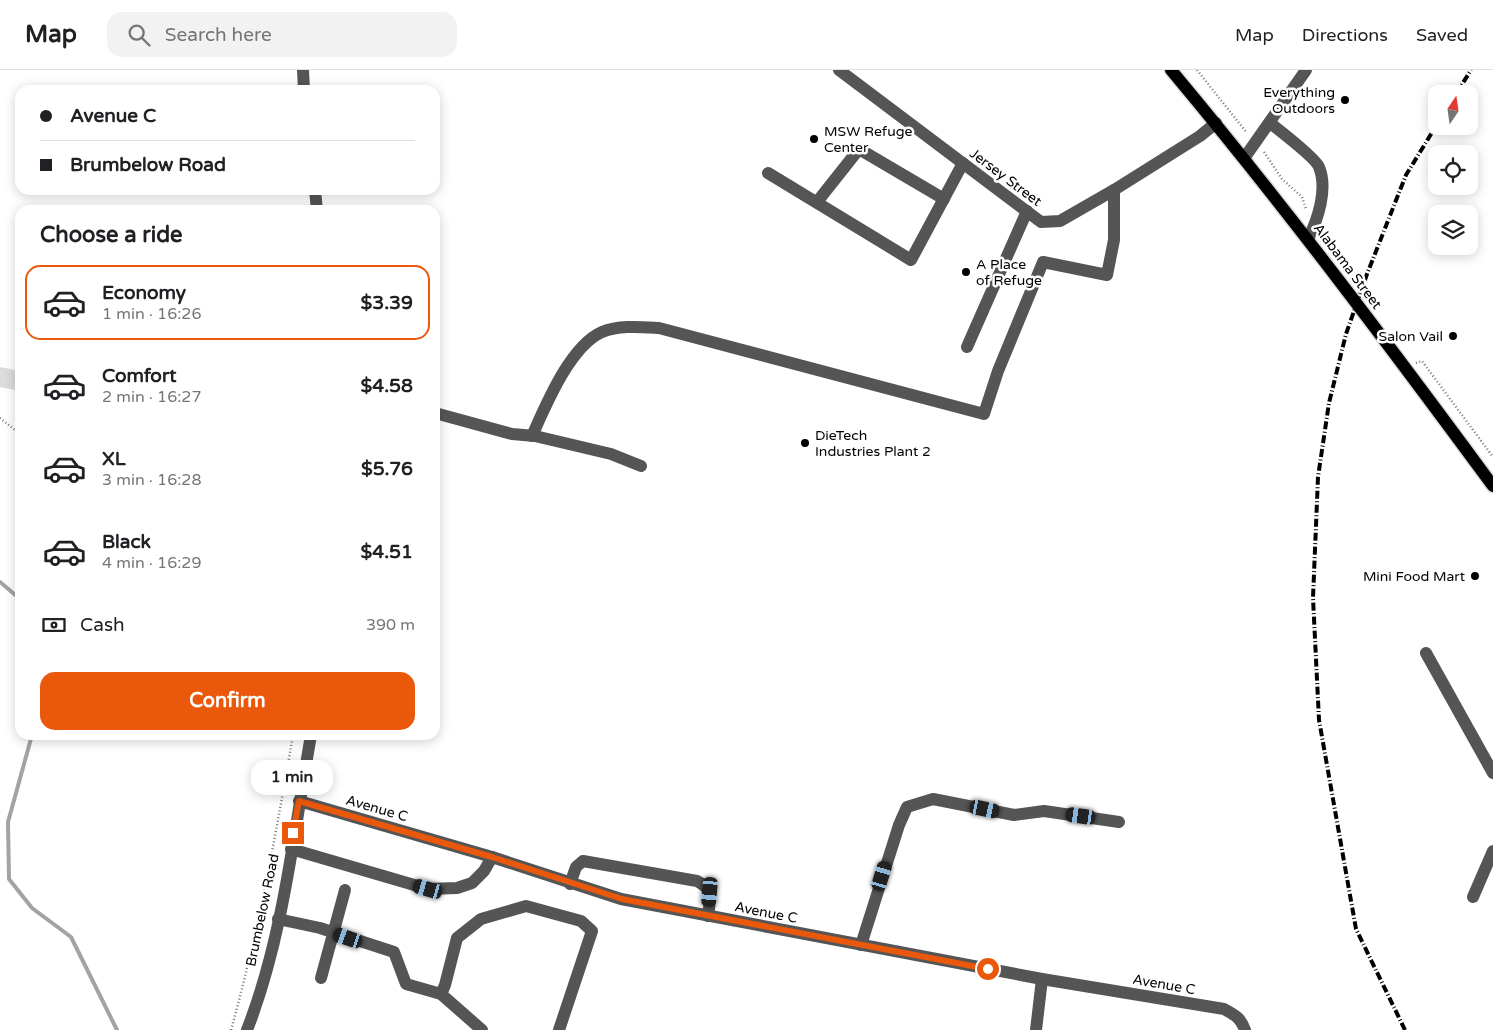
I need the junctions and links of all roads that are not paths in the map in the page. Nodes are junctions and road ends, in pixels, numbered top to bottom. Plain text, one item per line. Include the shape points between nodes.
1 (303, 70) edge
2 (839, 70) edge
3 (1171, 70) edge
4 (1306, 70) edge
5 (304, 85) edge
6 (1216, 123) junction
7 (1270, 123) junction
8 (1245, 157) junction
9 (963, 163) junction
10 (768, 173) dead end
11 (1114, 190) junction
12 (944, 199) junction
13 (817, 202) junction
14 (1027, 211) junction
15 (1308, 239) junction
16 (967, 347) dead end
17 (440, 415) edge
18 (532, 436) junction
19 (641, 466) dead end
20 (1493, 486) edge
21 (1426, 653) dead end
22 (310, 740) edge
23 (1493, 773) edge
24 (299, 801) junction
25 (1119, 822) dead end
26 (291, 849) junction
27 (1493, 851) edge
28 (492, 857) junction
29 (570, 884) junction
30 (345, 890) dead end
31 (1473, 897) dead end
32 (708, 916) junction
33 (278, 918) junction
34 (334, 933) junction
35 (861, 945) junction
36 (320, 978) dead end
37 (1042, 979) junction
38 (441, 994) junction
39 (247, 1030) edge
40 (482, 1030) edge
41 (559, 1030) edge
42 (1036, 1030) edge
43 (1245, 1030) edge

1 - 5 street
2 - 9 street, Jersey Street
3 - 6 main road, Alabama Street
4 - 7 street
6 - 8 main road, Alabama Street
6 - 11 street, Jersey Street
7 - 8 street
7 - 15 street via 1319,166 1322,184 1318,220
8 - 15 main road, Alabama Street
9 - 12 street
9 - 14 street, Jersey Street
10 - 13 street
11 - 14 street, Jersey Street via 1060,220 1042,222
11 - 18 street via 1114,240 1107,275 1043,262 998,371 984,414 659,328 633,327 602,332 581,348 551,396
12 - 13 street via 859,149
12 - 13 street via 911,260
14 - 16 street
15 - 20 main road, Alabama Street
17 - 18 street
18 - 19 street via 611,454
21 - 23 street
22 - 24 street, Brumbelow Road
24 - 26 street, Brumbelow Road
24 - 28 street, Avenue C
25 - 35 street via 1044,811 1014,815 934,800 907,807
26 - 28 street via 428,889 457,888 472,883
26 - 33 street, Brumbelow Road
27 - 31 street
28 - 29 street, Avenue C
29 - 32 street, Avenue C via 622,899
29 - 32 street via 576,867 583,861 697,882 706,885 710,892
30 - 34 street
32 - 35 street, Avenue C
33 - 34 street
33 - 39 street, Brumbelow Road via 256,1008
34 - 36 street
34 - 38 street via 394,952 406,984
35 - 37 street, Avenue C
37 - 42 street
37 - 43 street, Avenue C via 1224,1010 1236,1015
38 - 40 street
38 - 41 street via 457,938 480,920 526,906 581,921 592,931

